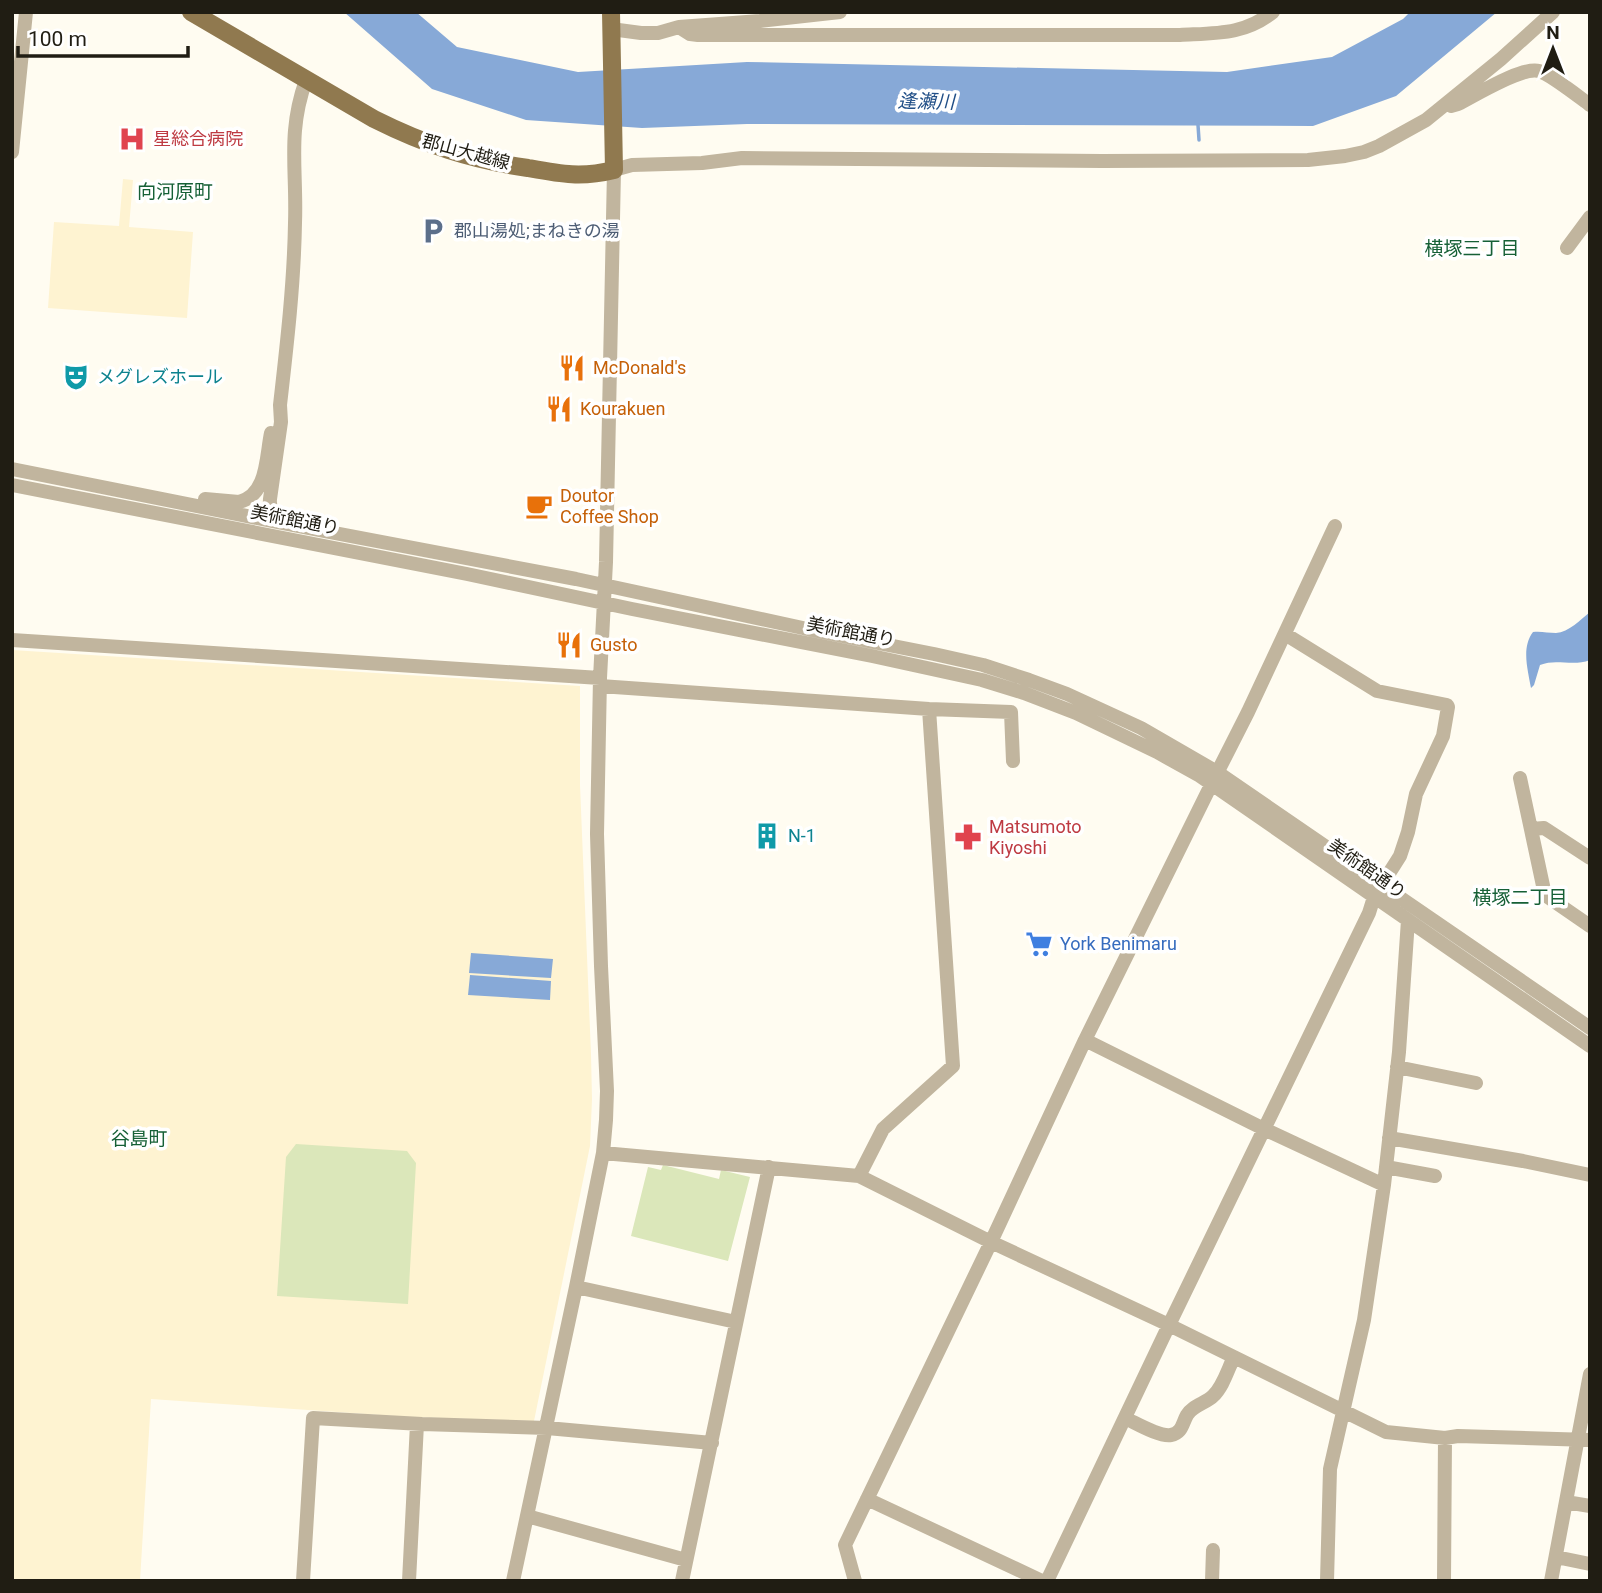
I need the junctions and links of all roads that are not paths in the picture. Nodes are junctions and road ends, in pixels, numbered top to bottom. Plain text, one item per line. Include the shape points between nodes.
1 (26, 12) edge
2 (191, 12) edge
3 (1273, 12) edge
4 (1553, 12) edge
5 (832, 13) edge
6 (761, 17) edge
7 (611, 26) edge
8 (679, 27) junction
9 (306, 80) junction
10 (1590, 105) edge
11 (1443, 107) junction
12 (12, 152) edge
13 (614, 165) junction
14 (1590, 217) edge
15 (1567, 248) dead end
16 (280, 405) junction
17 (12, 470) edge
18 (12, 485) edge
19 (136, 495) junction
20 (282, 523) junction
21 (1335, 526) dead end
22 (605, 586) junction
23 (605, 603) junction
24 (1285, 634) junction
25 (12, 640) edge
26 (600, 682) junction
27 (929, 709) junction
28 (1013, 761) dead end
29 (1215, 778) junction
30 (1520, 778) dead end
31 (1531, 829) junction
32 (1590, 858) edge
33 (1377, 891) junction
34 (1408, 920) junction
35 (1590, 926) edge
36 (1590, 1028) edge
37 (1085, 1040) junction
38 (1590, 1046) edge
39 (1397, 1067) junction
40 (1476, 1083) dead end
41 (1264, 1129) junction
42 (1389, 1138) junction
43 (603, 1153) junction
44 (769, 1167) junction
45 (1386, 1167) junction
46 (1590, 1175) edge
47 (859, 1176) junction
48 (1435, 1177) dead end
49 (1384, 1185) junction
50 (991, 1242) junction
51 (576, 1287) junction
52 (736, 1322) junction
53 (1169, 1325) junction
54 (1234, 1357) junction
55 (1589, 1382) edge
56 (1342, 1411) junction
57 (1125, 1418) junction
58 (417, 1424) junction
59 (547, 1428) junction
60 (1445, 1438) junction
61 (1584, 1440) edge
62 (712, 1443) junction
63 (867, 1499) junction
64 (1566, 1502) junction
65 (1590, 1506) edge
66 (527, 1516) junction
67 (1213, 1550) dead end
68 (1556, 1557) junction
69 (686, 1560) junction
70 (1590, 1564) edge
71 (303, 1581) edge
72 (409, 1581) edge
73 (513, 1581) edge
74 (682, 1581) edge
75 (855, 1581) edge
76 (1045, 1581) edge
77 (1212, 1581) edge
78 (1327, 1581) edge
79 (1444, 1581) edge
80 (1551, 1581) edge

1 - 12 street
2 - 9 main road, 郡山大越線
3 - 8 street via 1252,26 1231,32 1180,35 692,35
4 - 11 street
5 - 6 street
6 - 8 street
7 - 8 street via 641,33
7 - 13 main road
9 - 13 main road, 郡山大越線 via 405,135 490,163 578,176
9 - 16 street via 293,135 295,242
10 - 11 street via 1542,72 1531,70
11 - 13 street via 1401,135 1364,152 1308,160 742,158
13 - 22 street
14 - 15 street
16 - 19 street via 262,481 249,498 233,503 156,491
16 - 20 street via 270,504
17 - 19 street, 美術館通り
18 - 23 street, 美術館通り
19 - 20 street, 美術館通り
20 - 22 street, 美術館通り
21 - 24 street
22 - 23 street
22 - 29 street, 美術館通り via 983,665 1067,694 1141,728
23 - 26 street
23 - 29 street, 美術館通り via 982,680 1024,693
24 - 29 street
24 - 33 street via 1377,691 1448,707 1443,736 1416,794 1400,856
25 - 26 street
26 - 27 street
26 - 43 street via 597,834 607,1091
27 - 28 street via 1010,712
27 - 47 street via 953,1066 883,1129
29 - 33 street, 美術館通り
29 - 37 street
30 - 31 street
31 - 32 street via 1544,828
31 - 35 street via 1545,895
33 - 34 street, 美術館通り
33 - 36 street, 美術館通り
33 - 41 street
34 - 38 street, 美術館通り
34 - 39 street
37 - 41 street
37 - 50 street
39 - 40 street
39 - 42 street
41 - 49 street
41 - 53 street
42 - 45 street
42 - 46 street
43 - 44 street
43 - 51 street
44 - 47 street
44 - 52 street
45 - 48 street
45 - 49 street
47 - 50 street
49 - 56 street via 1364,1320
50 - 53 street
50 - 63 street
51 - 52 street
51 - 59 street
52 - 62 street
53 - 54 street
53 - 57 street
54 - 56 street
54 - 57 street via 1217,1392 1188,1413 1178,1433 1160,1434
55 - 61 street
56 - 60 street via 1386,1432
56 - 78 street via 1330,1469
57 - 76 street
58 - 59 street
58 - 71 street via 313,1418
58 - 72 street
59 - 62 street
59 - 66 street
60 - 61 street
60 - 79 street
61 - 64 street
62 - 69 street
63 - 75 street via 845,1545
63 - 76 street
64 - 65 street
64 - 68 street
66 - 69 street
66 - 73 street
67 - 77 street
68 - 70 street
68 - 80 street
69 - 74 street

